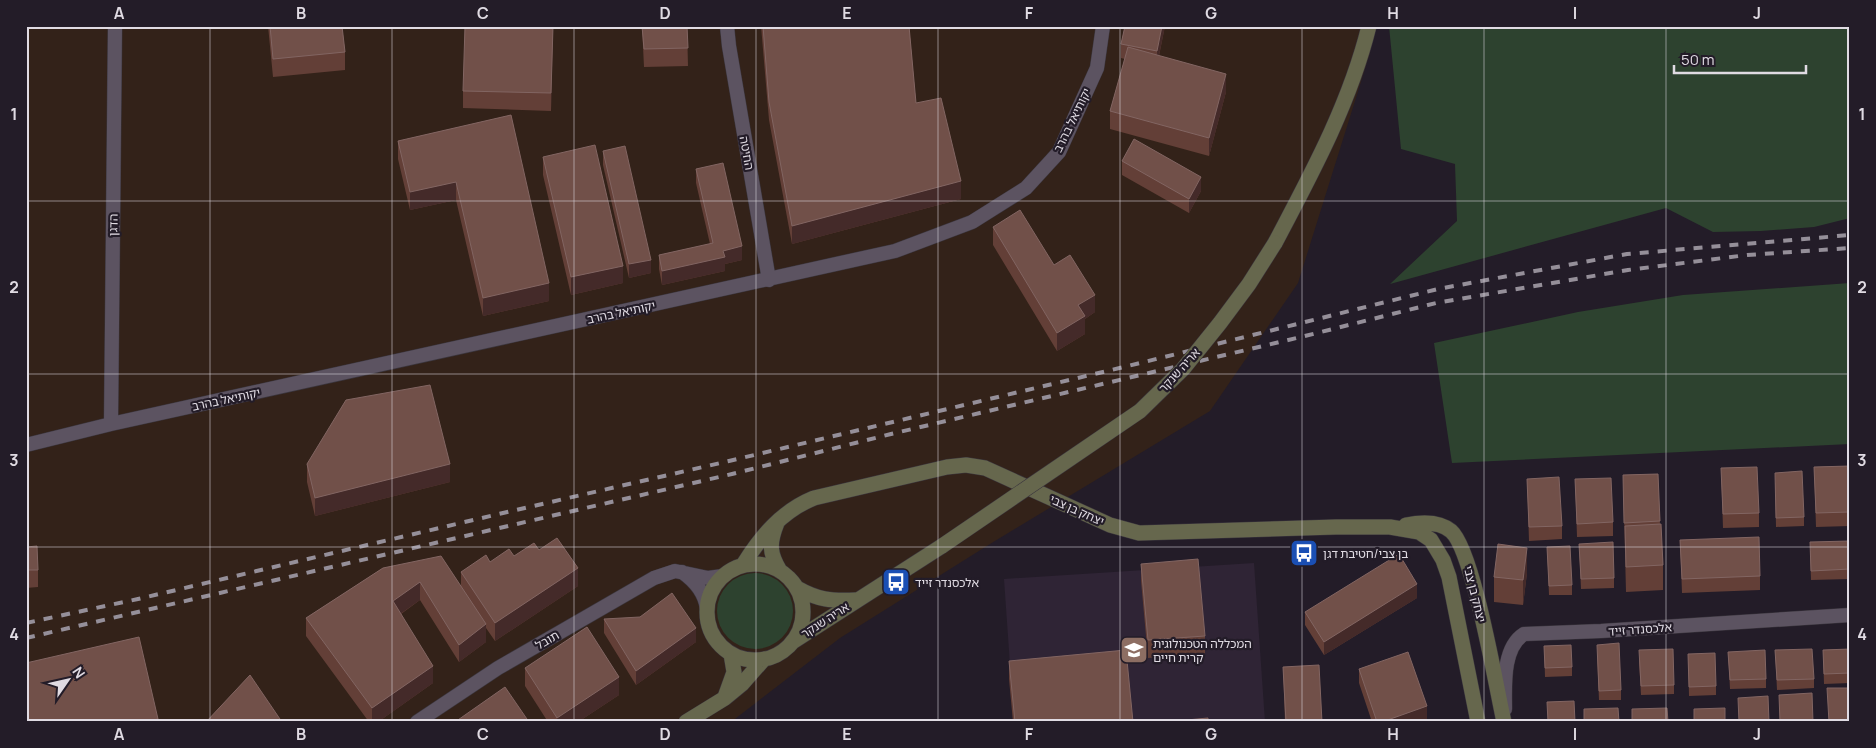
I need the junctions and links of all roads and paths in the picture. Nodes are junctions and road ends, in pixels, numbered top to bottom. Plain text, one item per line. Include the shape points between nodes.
1 (115, 26) edge
2 (727, 26) edge
3 (1104, 26) edge
4 (1369, 26) edge
5 (769, 280) junction
6 (111, 424) junction
7 (26, 445) edge
8 (778, 520) junction
9 (1390, 528) junction
10 (743, 565) junction
11 (780, 571) junction
12 (682, 572) junction
13 (723, 576) junction
14 (797, 588) junction
15 (857, 600) junction
16 (707, 609) junction
17 (1850, 615) edge
18 (794, 641) junction
19 (731, 654) junction
20 (764, 660) junction
21 (724, 698) junction
22 (417, 722) edge
23 (686, 722) edge
24 (1478, 722) edge
25 (1505, 722) edge

1 - 6 street, הדגן
2 - 5 street, החיטה
3 - 5 street, יקותיאל בהרב via 1097,68 1059,152 1026,188 972,222 895,251
4 - 15 street, אריה שנקר, bridge via 1360,61 1330,134 1275,242 1249,284 1183,369 1140,411
5 - 6 street, יקותיאל בהרב
6 - 7 street, יקותיאל בהרב
8 - 9 street, יצחק בן צבי via 801,503 814,498 966,465 985,468 1110,525 1139,533
8 - 10 street, יצחק בן צבי
8 - 11 street via 771,548 773,560
9 - 24 street, יצחק בן צבי via 1419,532 1431,540 1443,560 1454,598
9 - 25 street, יצחק בן צבי via 1438,524 1458,539 1478,600
10 - 11 street via 769,566
10 - 13 street
11 - 14 street
12 - 13 street, תובל via 708,578
12 - 16 street via 697,585
12 - 22 street, תובל via 668,573 645,583 498,668
13 - 16 street via 712,591
14 - 15 street, אריה שנקר via 811,597 833,601
14 - 18 street via 803,615
15 - 18 street, אריה שנקר
16 - 19 street via 713,635
17 - 25 street, אלכסנדר זייד via 1524,634 1511,648 1506,674
18 - 20 street via 780,653
19 - 20 street via 747,660
19 - 21 street via 734,672
20 - 21 street
21 - 23 street

